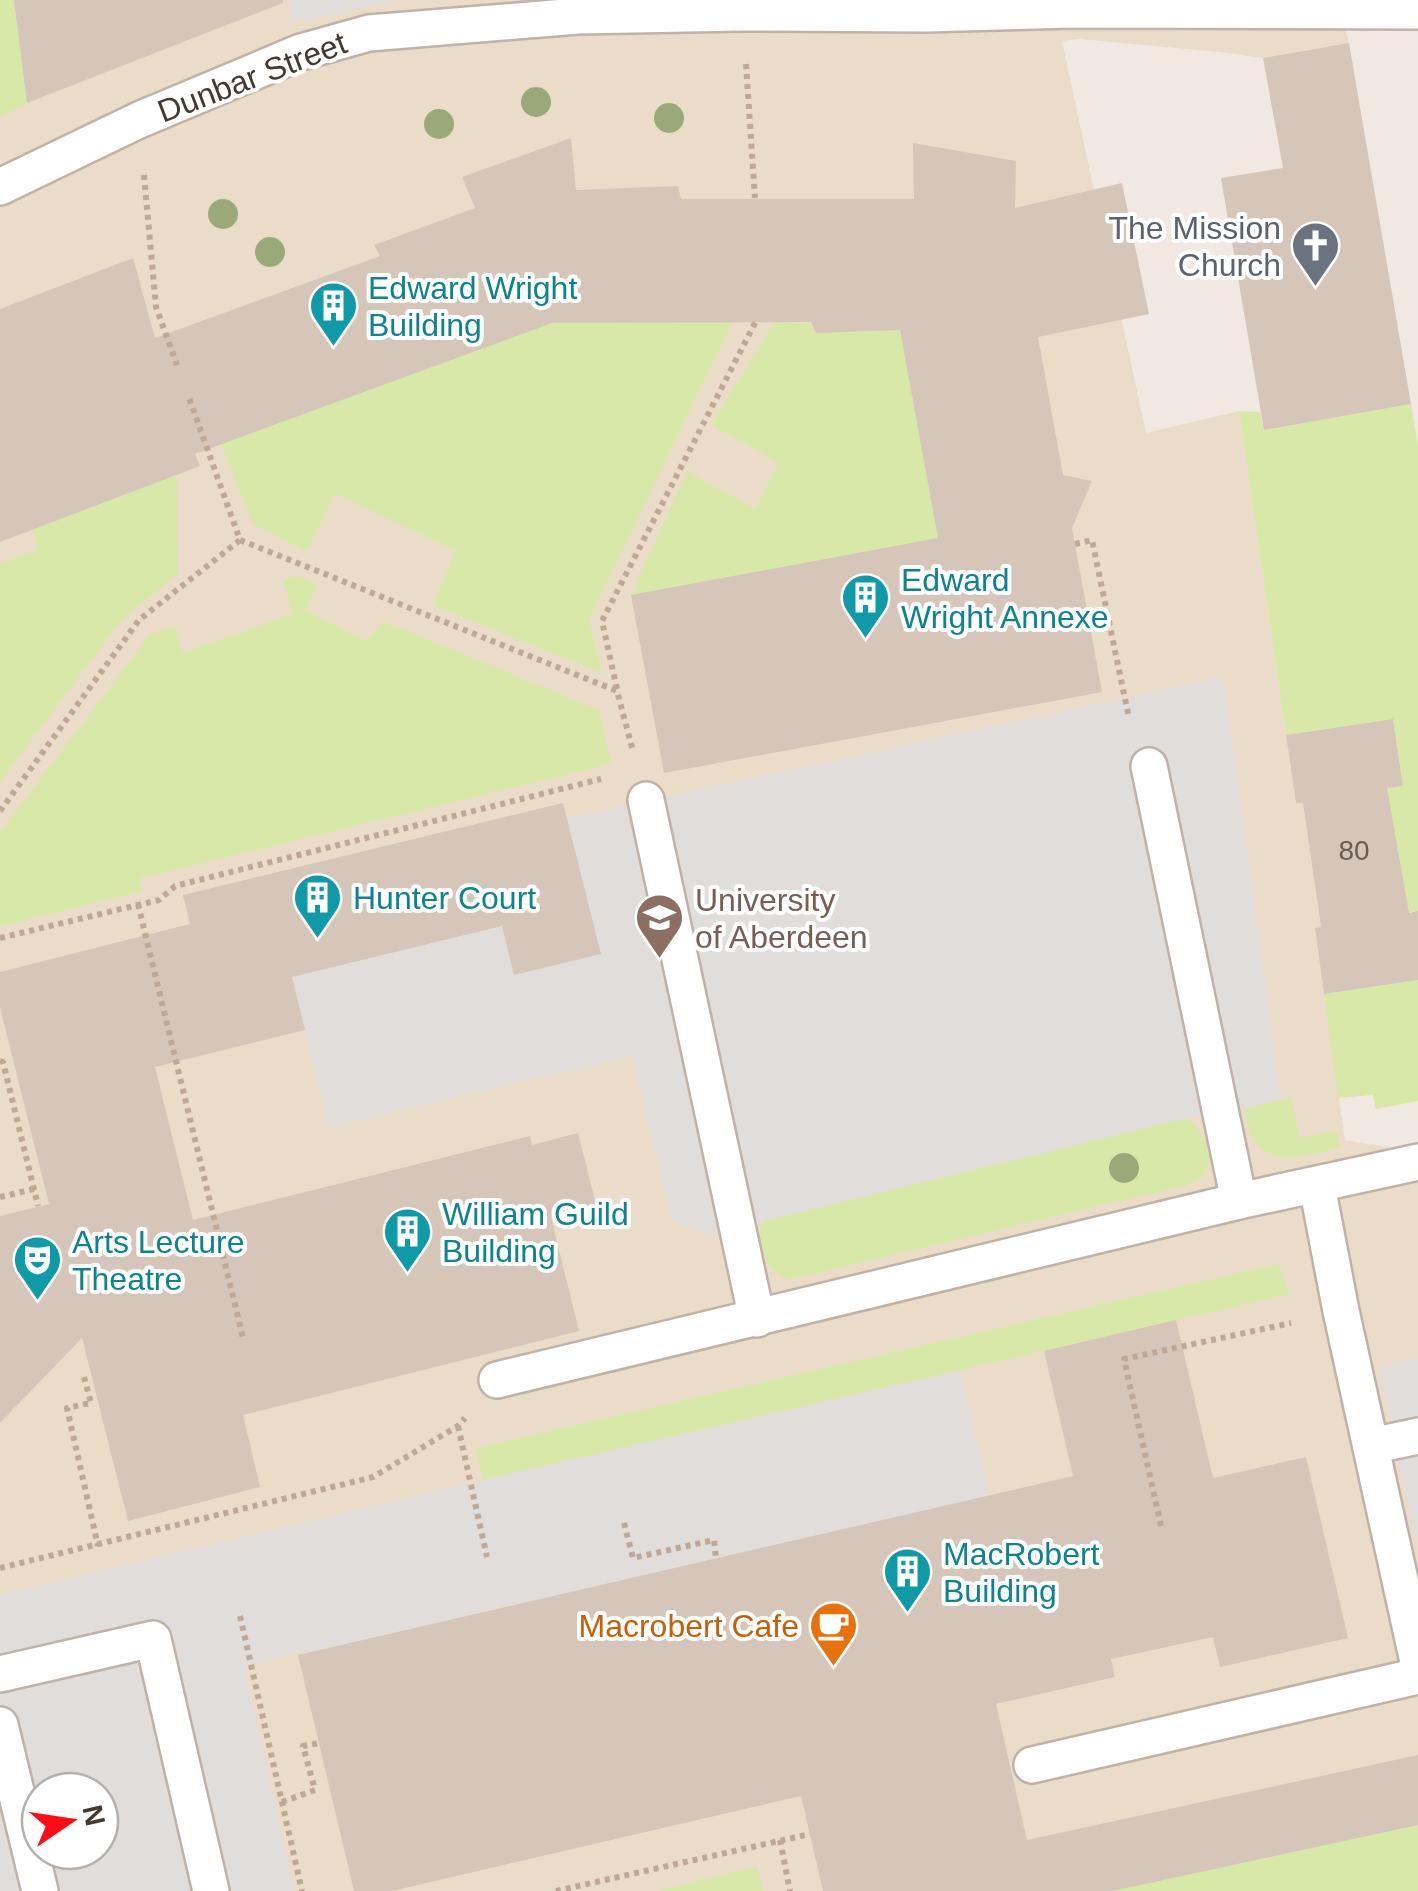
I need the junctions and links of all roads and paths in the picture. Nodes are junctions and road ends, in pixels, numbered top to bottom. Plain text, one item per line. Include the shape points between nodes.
1 (1242, 6) edge
2 (1418, 11) edge
3 (742, 13) junction
4 (139, 120) junction
5 (0, 187) edge
6 (755, 198) dead end
7 (756, 322) dead end
8 (176, 365) dead end
9 (189, 398) dead end
10 (240, 540) junction
11 (1075, 544) dead end
12 (617, 691) junction
13 (1131, 730) dead end
14 (1149, 766) dead end
15 (642, 785) junction
16 (0, 811) edge
17 (138, 904) junction
18 (0, 938) edge
19 (0, 1061) edge
20 (1418, 1162) edge
21 (1317, 1186) junction
22 (34, 1189) junction
23 (0, 1197) edge
24 (1239, 1201) junction
25 (38, 1206) dead end
26 (1341, 1312) junction
27 (758, 1318) junction
28 (243, 1338) dead end
29 (84, 1377) dead end
30 (497, 1380) joint
31 (458, 1426) junction
32 (1418, 1436) edge
33 (1371, 1446) junction
34 (624, 1523) dead end
35 (1162, 1526) dead end
36 (98, 1546) junction
37 (487, 1557) dead end
38 (716, 1558) dead end
39 (0, 1568) edge
40 (240, 1616) dead end
41 (1418, 1662) edge
42 (0, 1674) edge
43 (1418, 1676) edge
44 (0, 1725) edge
45 (320, 1743) dead end
46 (1032, 1765) dead end
47 (282, 1802) junction
48 (810, 1834) dead end
49 (780, 1840) junction
50 (40, 1891) edge
51 (211, 1891) edge
52 (302, 1891) edge
53 (556, 1891) edge
54 (790, 1891) edge

1 - 2 lane, Dunbar Street
1 - 3 lane, Dunbar Street
3 - 4 lane, Dunbar Street via 578,16 369,33 301,52
3 - 6 path
4 - 5 lane, Dunbar Street
4 - 8 path via 156,307
7 - 12 path via 602,621
9 - 10 path
10 - 12 path
10 - 16 path via 139,620
11 - 13 path via 1092,540
12 - 15 path
14 - 24 lane
15 - 17 path via 175,886 159,900
15 - 27 lane
17 - 18 path
17 - 28 path
19 - 22 path
20 - 21 lane
21 - 24 lane
21 - 26 lane
22 - 23 path
22 - 25 path
24 - 27 lane
26 - 33 lane
26 - 35 path via 1124,1359
27 - 30 lane
29 - 36 path via 91,1403 67,1408
30 - 31 path
31 - 36 path via 374,1477
31 - 37 path
32 - 33 lane
33 - 41 lane
34 - 38 path via 633,1558 714,1540
36 - 39 path
40 - 47 path
42 - 51 lane via 153,1638
43 - 46 lane
44 - 50 lane
45 - 47 path via 303,1746 315,1790
47 - 52 path
48 - 49 path
49 - 53 path
49 - 54 path

